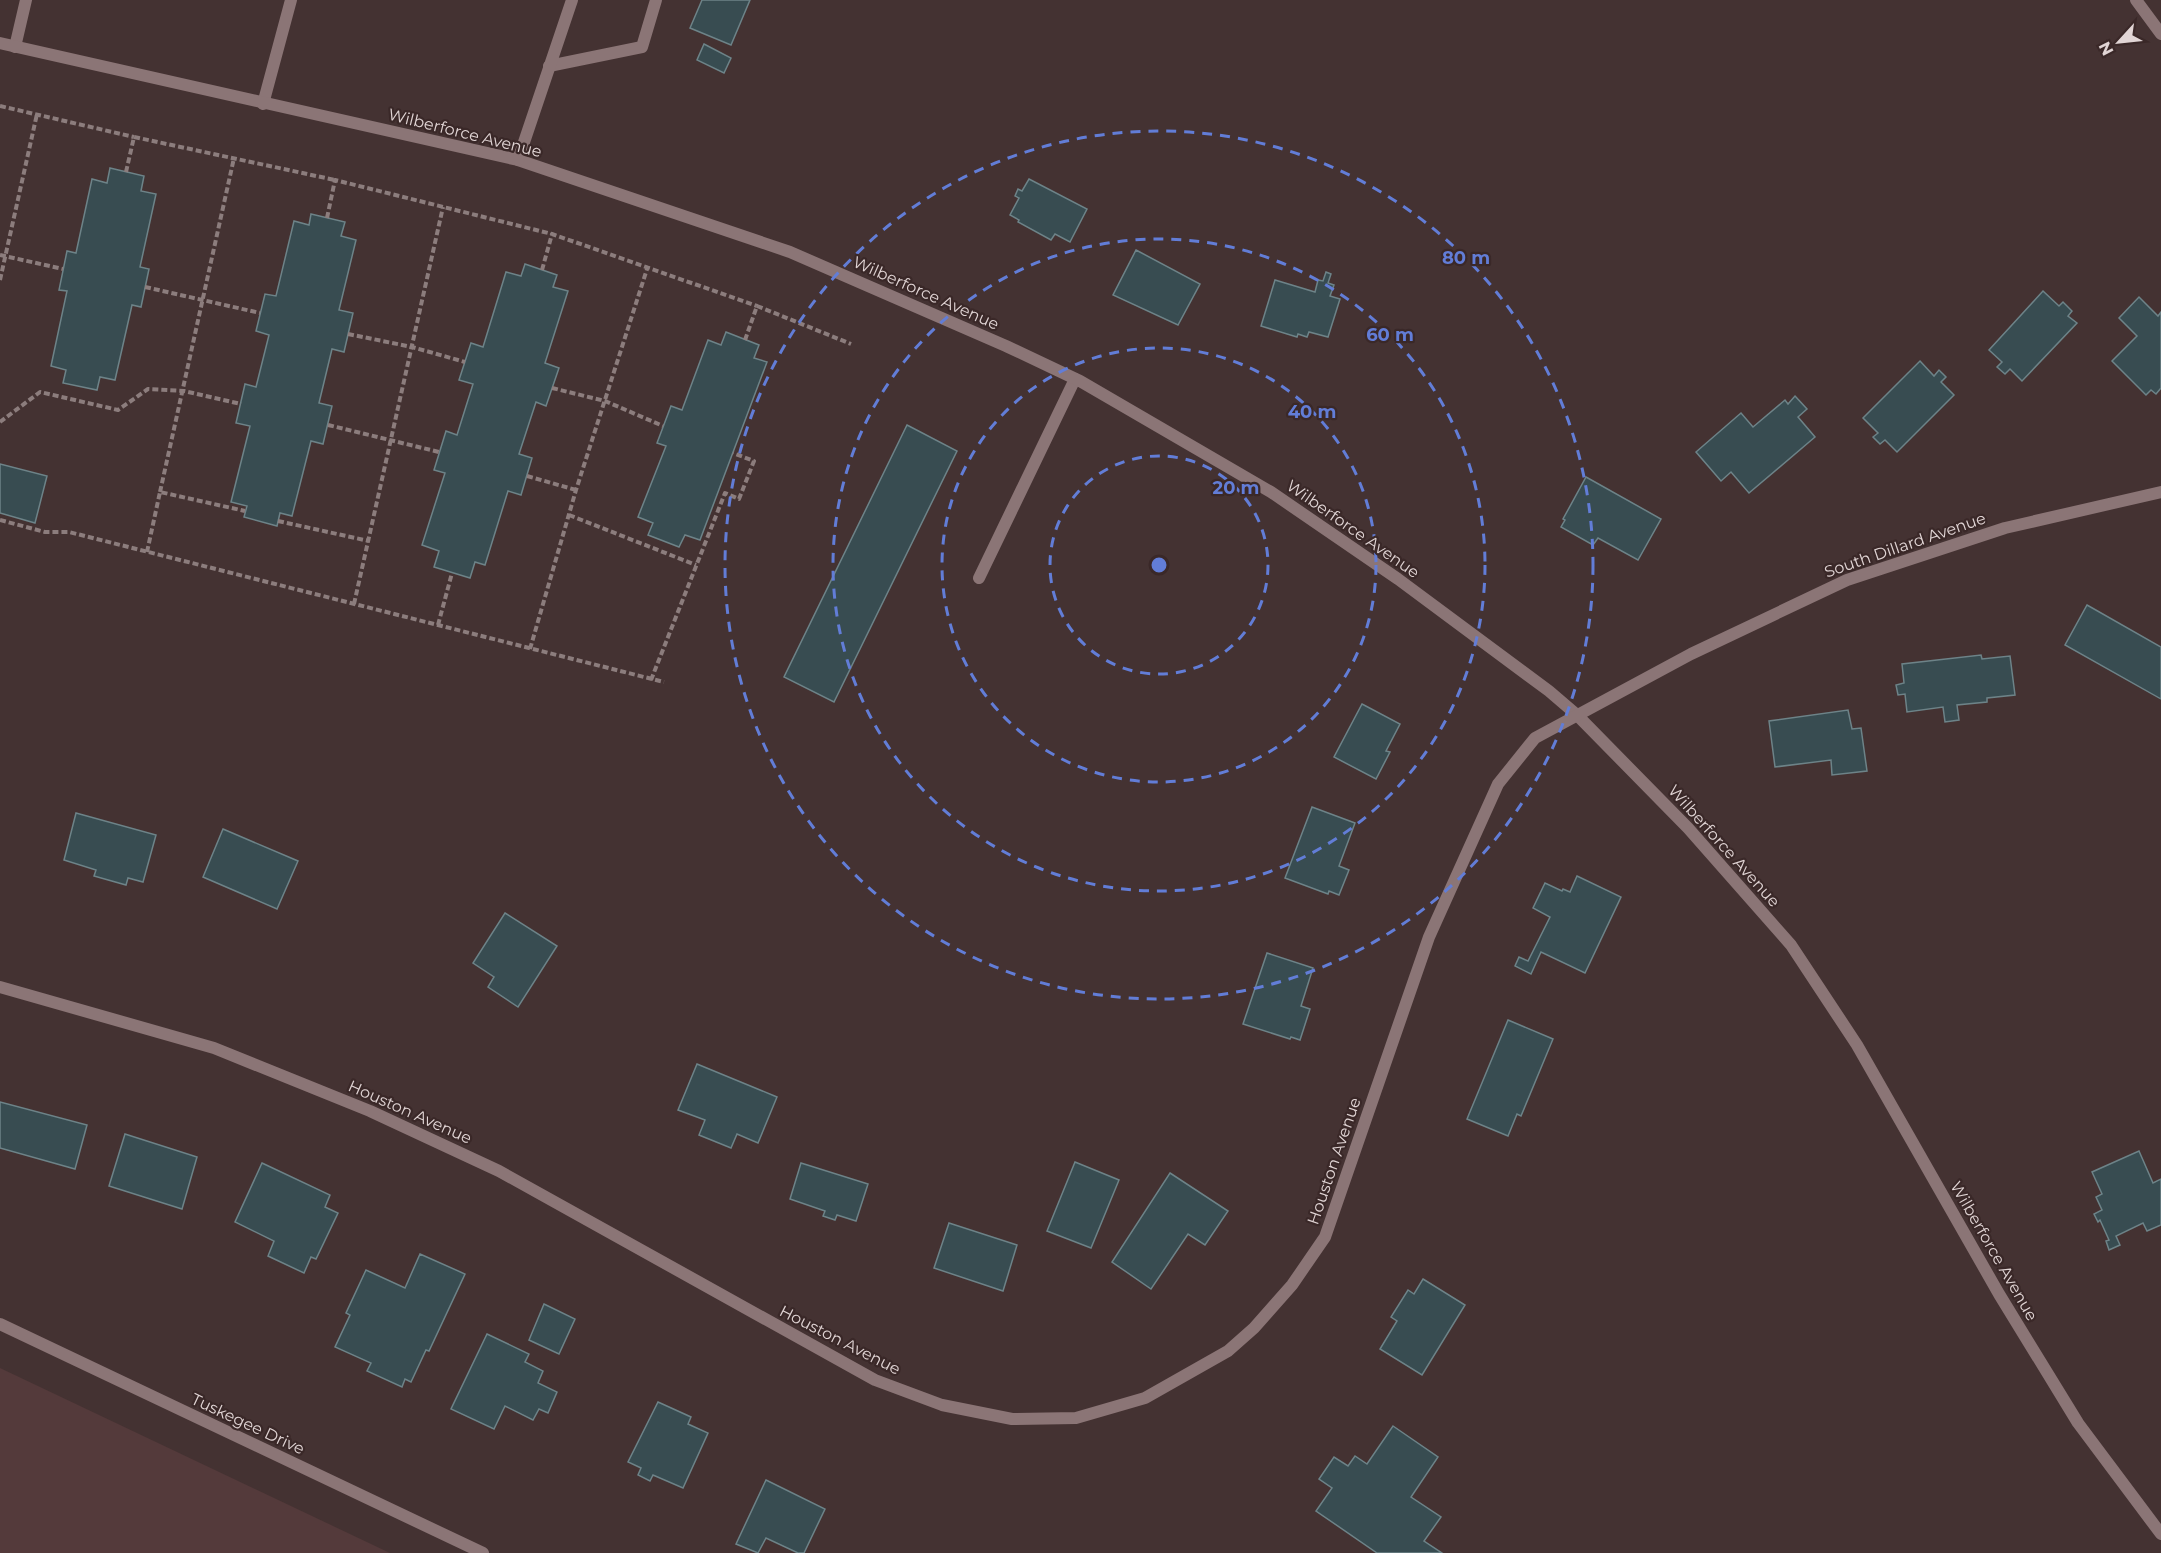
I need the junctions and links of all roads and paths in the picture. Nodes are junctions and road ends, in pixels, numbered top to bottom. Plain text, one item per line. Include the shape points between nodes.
1 (26, 0) edge
2 (291, 0) edge
3 (572, 0) edge
4 (656, 0) edge
5 (2136, 0) edge
6 (2161, 34) edge
7 (0, 43) edge
8 (15, 47) junction
9 (549, 66) junction
10 (263, 104) junction
11 (0, 106) edge
12 (37, 114) junction
13 (134, 137) junction
14 (234, 158) junction
15 (518, 160) junction
16 (126, 172) dead end
17 (335, 180) junction
18 (443, 207) junction
19 (327, 218) dead end
20 (552, 234) junction
21 (2, 256) edge
22 (648, 266) junction
23 (63, 270) dead end
24 (542, 270) dead end
25 (0, 280) edge
26 (145, 288) dead end
27 (204, 301) junction
28 (757, 306) junction
29 (260, 313) dead end
30 (348, 334) dead end
31 (745, 340) dead end
32 (851, 344) dead end
33 (412, 347) junction
34 (465, 362) dead end
35 (1075, 379) junction
36 (552, 388) dead end
37 (184, 391) junction
38 (605, 401) junction
39 (241, 404) dead end
40 (0, 422) edge
41 (328, 425) dead end
42 (663, 426) dead end
43 (391, 440) junction
44 (439, 452) dead end
45 (733, 453) dead end
46 (527, 476) dead end
47 (576, 490) junction
48 (160, 492) junction
49 (2161, 492) edge
50 (245, 511) dead end
51 (569, 515) junction
52 (0, 520) edge
53 (278, 521) dead end
54 (369, 541) junction
55 (147, 552) junction
56 (696, 565) junction
57 (452, 573) dead end
58 (979, 578) dead end
59 (354, 604) junction
60 (438, 625) junction
61 (530, 649) junction
62 (651, 680) junction
63 (664, 682) dead end
64 (1577, 715) junction
65 (0, 987) edge
66 (0, 1324) edge
67 (2161, 1534) edge
68 (463, 1549) edge
69 (483, 1553) edge

1 - 8 street
2 - 10 street
3 - 9 street
4 - 9 street via 642,47
5 - 6 street
7 - 8 street, Wilberforce Avenue
8 - 10 street, Wilberforce Avenue
9 - 15 street
10 - 15 street, Wilberforce Avenue
11 - 12 path
12 - 13 path
12 - 21 path
13 - 14 path
13 - 16 path
14 - 17 path
14 - 27 path
15 - 35 street, Wilberforce Avenue via 790,252
17 - 18 path
17 - 19 path
18 - 20 path
18 - 33 path
20 - 22 path
20 - 24 path
21 - 23 path
21 - 25 path
22 - 28 path
22 - 38 path
26 - 27 path
27 - 29 path
27 - 37 path
28 - 31 path
28 - 32 path
30 - 33 path
33 - 34 path
33 - 43 path
35 - 58 street
35 - 64 street, Wilberforce Avenue via 1271,492 1458,623
36 - 38 path
37 - 39 path
37 - 40 path via 148,390 118,410 40,392
37 - 48 path
38 - 42 path
38 - 47 path
41 - 43 path
43 - 44 path
43 - 54 path
45 - 56 path via 754,461 739,499 725,493
46 - 47 path
47 - 51 path
48 - 50 path
48 - 55 path
49 - 64 street, South Dillard Avenue via 2005,528 1847,580 1691,654
51 - 56 path
51 - 61 path
52 - 55 path
53 - 54 path
54 - 59 path
55 - 59 path
56 - 62 path
57 - 60 path
59 - 60 path
60 - 61 path
61 - 62 path
62 - 63 path
64 - 65 street, Houston Avenue via 1535,738 1498,784 1429,937 1325,1237 1292,1285 1228,1351 1145,1398 1076,1418 1012,1419 942,1405 875,1380 499,1171 370,1111 214,1048
64 - 67 street, Wilberforce Avenue via 1688,828 1791,945 1857,1045 1999,1294 2078,1423
66 - 68 street, Tuskegee Drive
68 - 69 street, Tuskegee Drive

